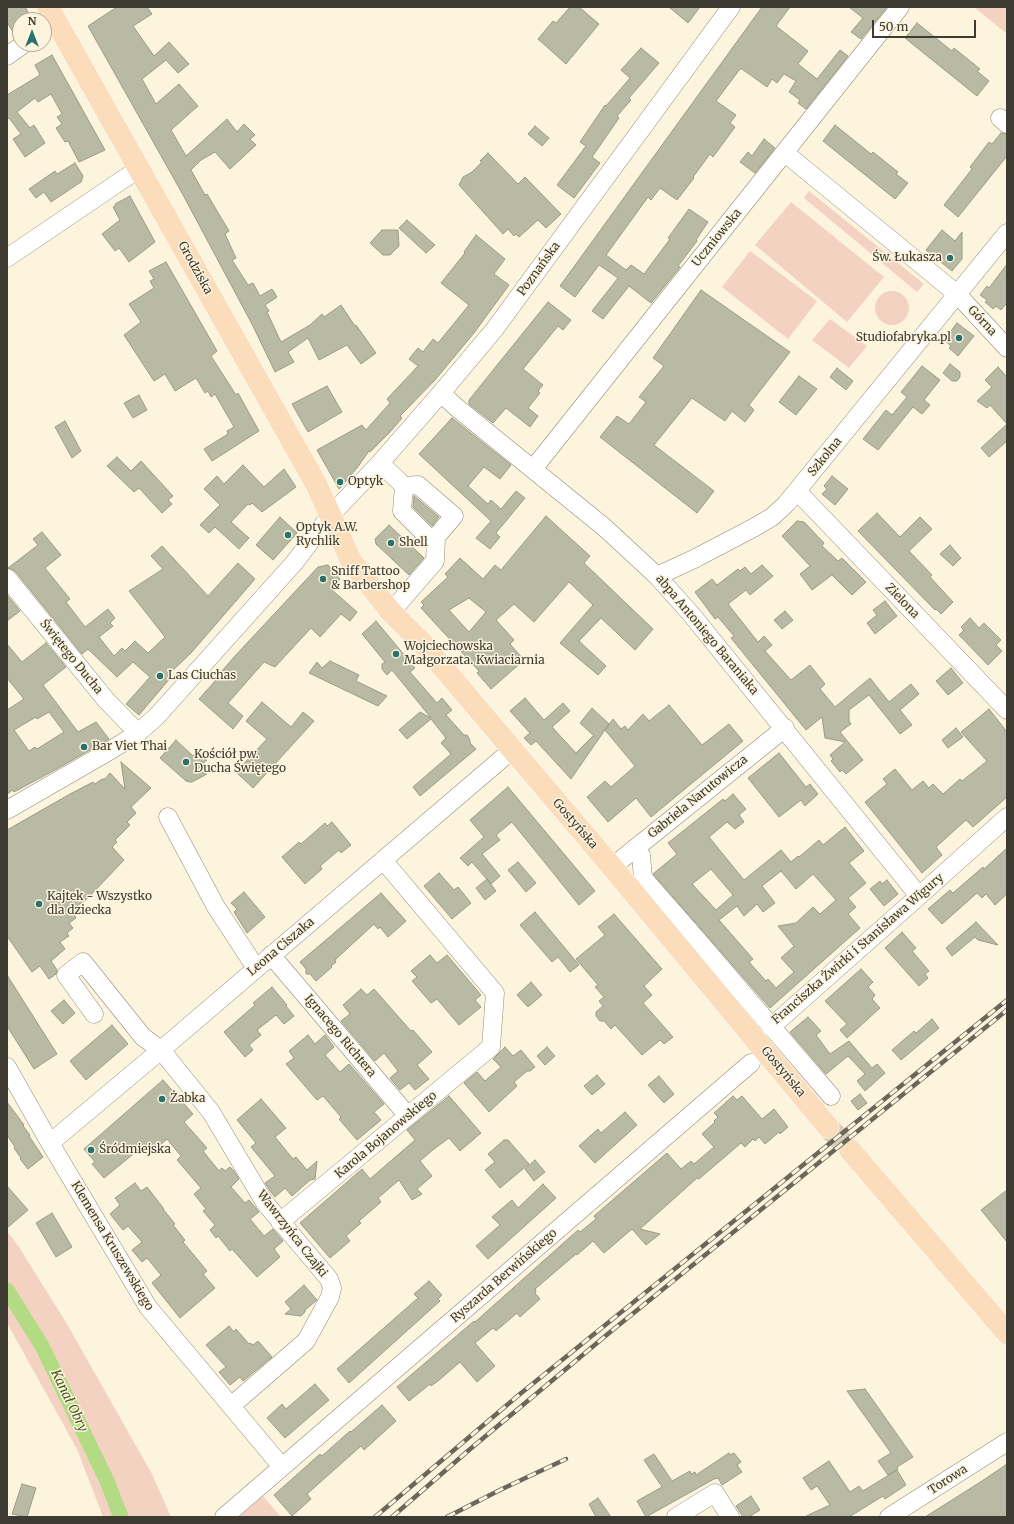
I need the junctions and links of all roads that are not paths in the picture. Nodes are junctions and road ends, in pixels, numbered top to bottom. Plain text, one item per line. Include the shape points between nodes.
1 (732, 7) edge
2 (900, 7) edge
3 (52, 24) edge
4 (785, 153) junction
5 (139, 169) junction
6 (1007, 233) edge
7 (7, 258) edge
8 (958, 294) junction
9 (1007, 348) edge
10 (442, 394) junction
11 (380, 463) junction
12 (533, 469) junction
13 (404, 486) junction
14 (797, 491) junction
15 (330, 516) junction
16 (436, 537) junction
17 (657, 576) junction
18 (7, 578) edge
19 (391, 612) junction
20 (1007, 710) edge
21 (784, 728) junction
22 (138, 733) junction
23 (512, 750) junction
24 (7, 810) edge
25 (168, 817) dead end
26 (1007, 817) edge
27 (635, 848) junction
28 (382, 860) junction
29 (612, 867) junction
30 (920, 896) junction
31 (271, 955) junction
32 (256, 968) junction
33 (94, 1014) dead end
34 (771, 1027) junction
35 (161, 1050) junction
36 (751, 1063) dead end
37 (7, 1067) edge
38 (831, 1096) dead end
39 (408, 1116) junction
40 (828, 1127) tunnel mouth
41 (50, 1143) junction
42 (850, 1150) tunnel mouth
43 (280, 1222) junction
44 (1007, 1334) edge
45 (231, 1406) junction
46 (1007, 1442) edge
47 (282, 1467) junction
48 (224, 1517) edge
49 (676, 1517) edge
50 (730, 1517) edge
51 (889, 1517) edge

1 - 10 street, Poznańska via 494,330
2 - 4 street, Uczniowska
3 - 5 main road, Grodziska
4 - 8 street
4 - 12 street, Uczniowska
5 - 7 street
5 - 15 main road, Grodziska via 316,484
6 - 8 street, Szkolna
8 - 9 street, Górna
8 - 14 street, Szkolna
10 - 11 street, Poznańska
10 - 12 street, abpa Antoniego Baraniaka
11 - 13 street
11 - 15 street, Poznańska
12 - 17 street, abpa Antoniego Baraniaka via 604,527
13 - 16 street via 402,511 428,536
13 - 16 street via 418,484 454,516
14 - 17 street, Szkolna via 772,517 755,528
14 - 20 street, Zielona
15 - 19 main road, Gostyńska via 351,561
15 - 22 street, Poznańska via 294,563 157,716
16 - 19 street via 435,562
17 - 21 street, abpa Antoniego Baraniaka
18 - 22 street, Świętego Ducha via 106,700
19 - 23 main road, Gostyńska via 422,644
21 - 27 street, Gabriela Narutowicza
21 - 30 street, abpa Antoniego Baraniaka
22 - 24 street, Poznańska
23 - 28 street, Leona Ciszaka
23 - 29 main road, Gostyńska
25 - 32 street via 216,907
26 - 30 street, Franciszka Żwirki i Stanisława Wigury
27 - 29 street, Gabriela Narutowicza
27 - 34 street, Franciszka Żwirki i Stanisława Wigury via 641,855 643,878
28 - 31 street, Leona Ciszaka
28 - 39 street, Karola Bojanowskiego via 495,993 491,1047
29 - 40 main road, Gostyńska
30 - 34 street, Franciszka Żwirki i Stanisława Wigury
31 - 32 street, Leona Ciszaka
31 - 39 street, Ignacego Richtera
32 - 35 street, Leona Ciszaka
33 - 35 street, Wawrzyńca Czajki via 66,975 83,962 143,1037
34 - 38 street
35 - 41 street, Leona Ciszaka
35 - 43 street, Wawrzyńca Czajki via 211,1112 265,1203
36 - 47 street, Ryszarda Berwińskiego
37 - 41 street, Klemensa Kruszewskiego
39 - 43 street, Karola Bojanowskiego
41 - 45 street, Klemensa Kruszewskiego via 148,1307
42 - 44 main road
43 - 45 street, Wawrzyńca Czajki via 329,1279 332,1288 330,1297 306,1341
45 - 47 street, Klemensa Kruszewskiego
46 - 51 street, Torowa
47 - 48 street, Ryszarda Berwińskiego
49 - 50 street via 715,1493

